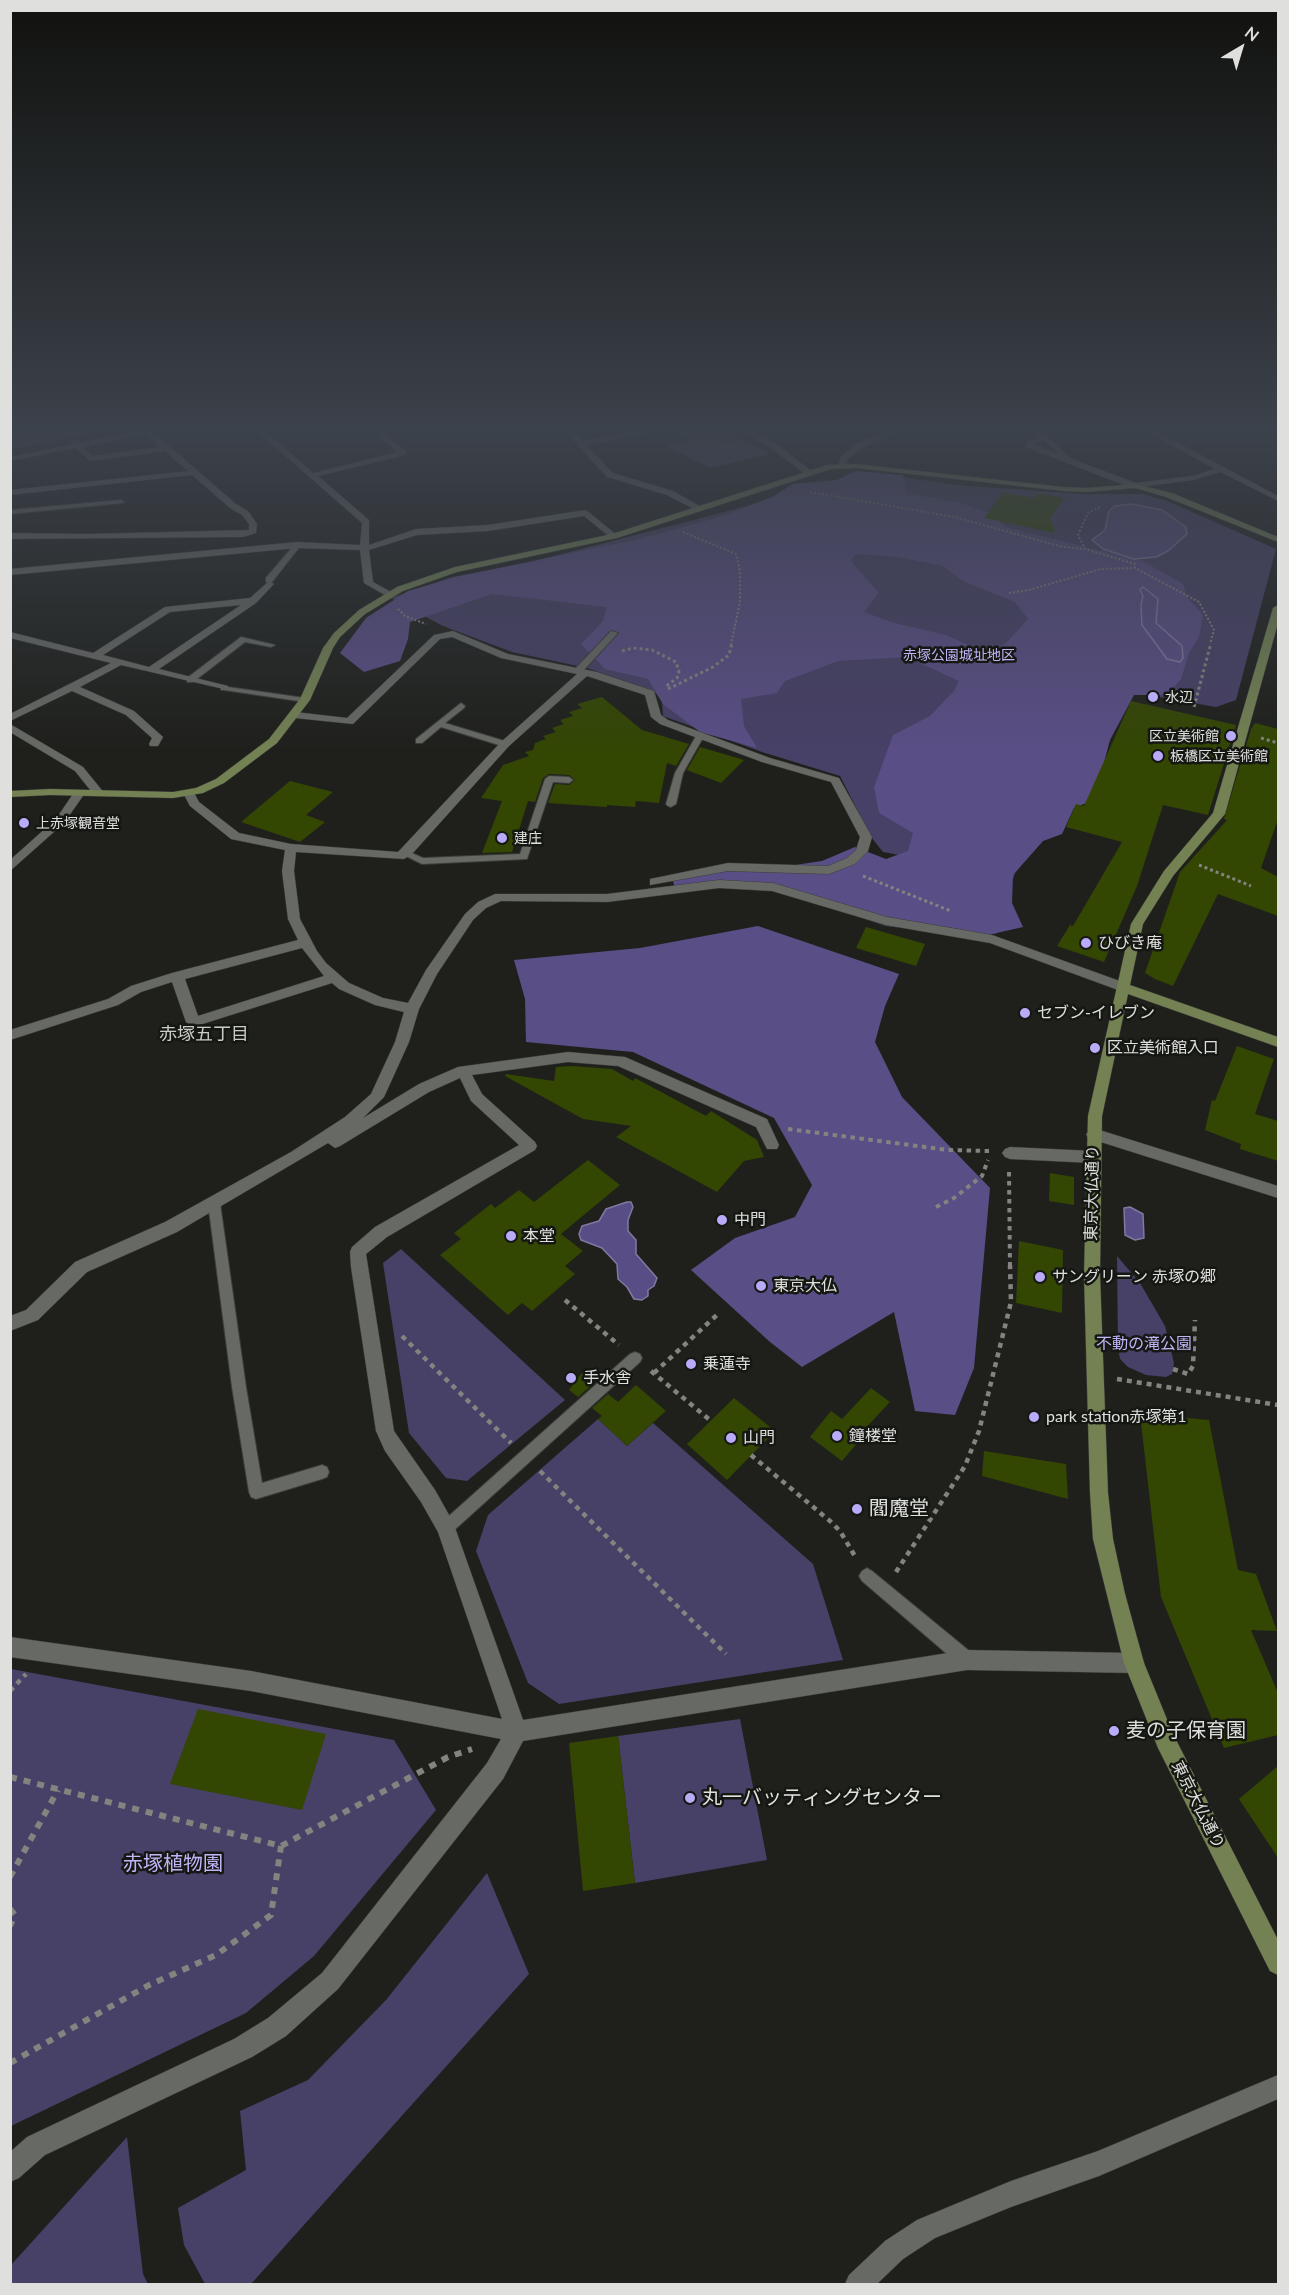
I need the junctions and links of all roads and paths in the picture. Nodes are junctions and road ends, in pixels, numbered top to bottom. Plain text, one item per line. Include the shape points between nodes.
1 (365, 538) edge
2 (398, 538) edge
3 (604, 538) edge
4 (697, 538) edge
5 (1031, 538) edge
6 (1080, 538) edge
7 (297, 545) junction
8 (364, 548) junction
9 (1085, 549) junction
10 (1135, 568) junction
11 (10, 572) edge
12 (269, 582) joint
13 (1009, 593) dead end
14 (390, 595) junction
15 (253, 601) junction
16 (1278, 608) edge
17 (614, 633) dead end
18 (10, 635) edge
19 (271, 645) dead end
20 (95, 656) junction
21 (120, 662) junction
22 (151, 670) junction
23 (585, 673) junction
24 (190, 680) junction
25 (72, 687) junction
26 (224, 688) joint
27 (651, 695) junction
28 (304, 700) junction
29 (460, 706) dead end
30 (1194, 707) dead end
31 (295, 715) junction
32 (10, 718) edge
33 (439, 724) junction
34 (10, 727) edge
35 (700, 736) junction
36 (419, 741) dead end
37 (154, 744) dead end
38 (505, 744) junction
39 (569, 780) dead end
40 (79, 793) junction
41 (189, 793) junction
42 (10, 794) edge
43 (99, 794) junction
44 (671, 804) dead end
45 (291, 848) junction
46 (405, 853) junction
47 (851, 861) junction
48 (1197, 864) dead end
49 (10, 867) edge
50 (1251, 886) dead end
51 (636, 893) junction
52 (992, 939) junction
53 (305, 943) junction
54 (177, 976) junction
55 (332, 978) junction
56 (1123, 987) junction
57 (412, 1009) junction
58 (10, 1035) edge
59 (1278, 1042) edge
60 (463, 1071) junction
61 (784, 1128) dead end
62 (1093, 1134) junction
63 (771, 1145) dead end
64 (1010, 1153) joint
65 (296, 1156) junction
66 (1093, 1157) junction
67 (1278, 1192) edge
68 (214, 1203) junction
69 (936, 1207) dead end
70 (719, 1313) dead end
71 (1195, 1320) dead end
72 (10, 1324) edge
73 (402, 1336) dead end
74 (635, 1358) dead end
75 (1173, 1369) dead end
76 (654, 1374) dead end
77 (1093, 1374) junction
78 (1278, 1405) edge
79 (751, 1455) dead end
80 (526, 1457) junction
81 (322, 1472) dead end
82 (446, 1528) junction
83 (867, 1576) joint
84 (884, 1591) junction
85 (10, 1647) edge
86 (726, 1654) dead end
87 (967, 1660) junction
88 (1134, 1663) junction
89 (518, 1732) junction
90 (10, 1777) edge
91 (58, 1790) junction
92 (281, 1846) junction
93 (10, 1877) edge
94 (10, 1909) edge
95 (10, 1926) edge
96 (1278, 1963) edge
97 (10, 2063) edge
98 (1278, 2087) edge
99 (10, 2169) edge
100 (858, 2284) edge

1 - 8 street
2 - 8 street
3 - 14 street via 455,570
4 - 27 path via 736,554 740,602 729,655 713,668
5 - 9 path
6 - 9 path
7 - 8 street
7 - 11 street
7 - 12 lane
8 - 14 street via 369,583
9 - 10 path via 1135,564
10 - 13 path via 1101,569
10 - 30 path via 1199,602 1214,630
12 - 15 street
14 - 28 street via 362,612 337,635
15 - 20 street via 168,609
15 - 22 street
16 - 56 street, 東京大仏通り via 1219,814 1168,874 1140,916
17 - 23 lane
18 - 20 street
19 - 24 lane via 244,639
20 - 21 street
21 - 22 street
21 - 25 street
22 - 24 street
23 - 27 street
23 - 27 path via 623,650 652,650 676,663 679,672
23 - 31 street via 505,656 445,634 437,637 348,722
23 - 38 street
24 - 26 street
25 - 32 street
25 - 37 street via 130,713 158,737
26 - 28 lane
27 - 35 street via 656,717
28 - 31 street
29 - 33 lane
31 - 41 street via 248,762 220,781
33 - 36 lane
33 - 38 lane
34 - 43 street via 79,769
35 - 44 lane via 679,773
35 - 47 street via 836,780 866,837 862,851
38 - 46 street
39 - 46 lane via 549,779 524,857 422,861
40 - 42 street
40 - 43 street
40 - 49 street via 60,821
41 - 43 street
41 - 45 street via 194,804 235,836
45 - 46 street via 395,856
45 - 53 street via 288,871 294,919
47 - 51 street via 819,871 728,867 651,882
47 - 52 path via 855,873 950,910
48 - 50 path
51 - 52 street via 719,884 773,887 886,921
51 - 57 street via 607,898 492,899 469,917
52 - 56 street
53 - 54 street
53 - 55 street
54 - 55 street via 193,1022
54 - 58 street via 136,989 113,1002
55 - 57 street via 380,1002
56 - 59 street
56 - 62 street, 東京大仏通り
57 - 65 street via 377,1097 350,1121
60 - 63 street via 568,1057 620,1061 762,1123
60 - 65 street via 424,1088 338,1141
60 - 82 street via 476,1097 530,1146 381,1232 358,1252 385,1431
61 - 69 path via 948,1150 992,1151 982,1176
62 - 66 street, 東京大仏通り
62 - 67 street
64 - 66 street
64 - 84 path via 1011,1302 979,1431 965,1466
65 - 68 street
66 - 77 street, 東京大仏通り
68 - 72 street via 81,1267 32,1315
68 - 81 lane via 256,1492
70 - 76 path
71 - 75 path via 1193,1366 1188,1374
73 - 80 path
74 - 80 lane
77 - 78 path
77 - 88 street, 東京大仏通り via 1103,1539
79 - 83 path via 835,1526
80 - 82 lane
80 - 86 path
82 - 89 street
83 - 84 lane
84 - 87 lane
85 - 89 street via 251,1681
87 - 88 street
87 - 89 street
88 - 96 street, 東京大仏通り via 1165,1741
89 - 92 path via 448,1757
89 - 99 street via 495,1771 330,1981 277,2027 243,2048 36,2146
90 - 91 path
91 - 92 path
91 - 93 path
92 - 97 path via 271,1915 216,1955 149,1985
94 - 95 path via 15,1915
98 - 100 street via 1099,2163 926,2229 894,2250

